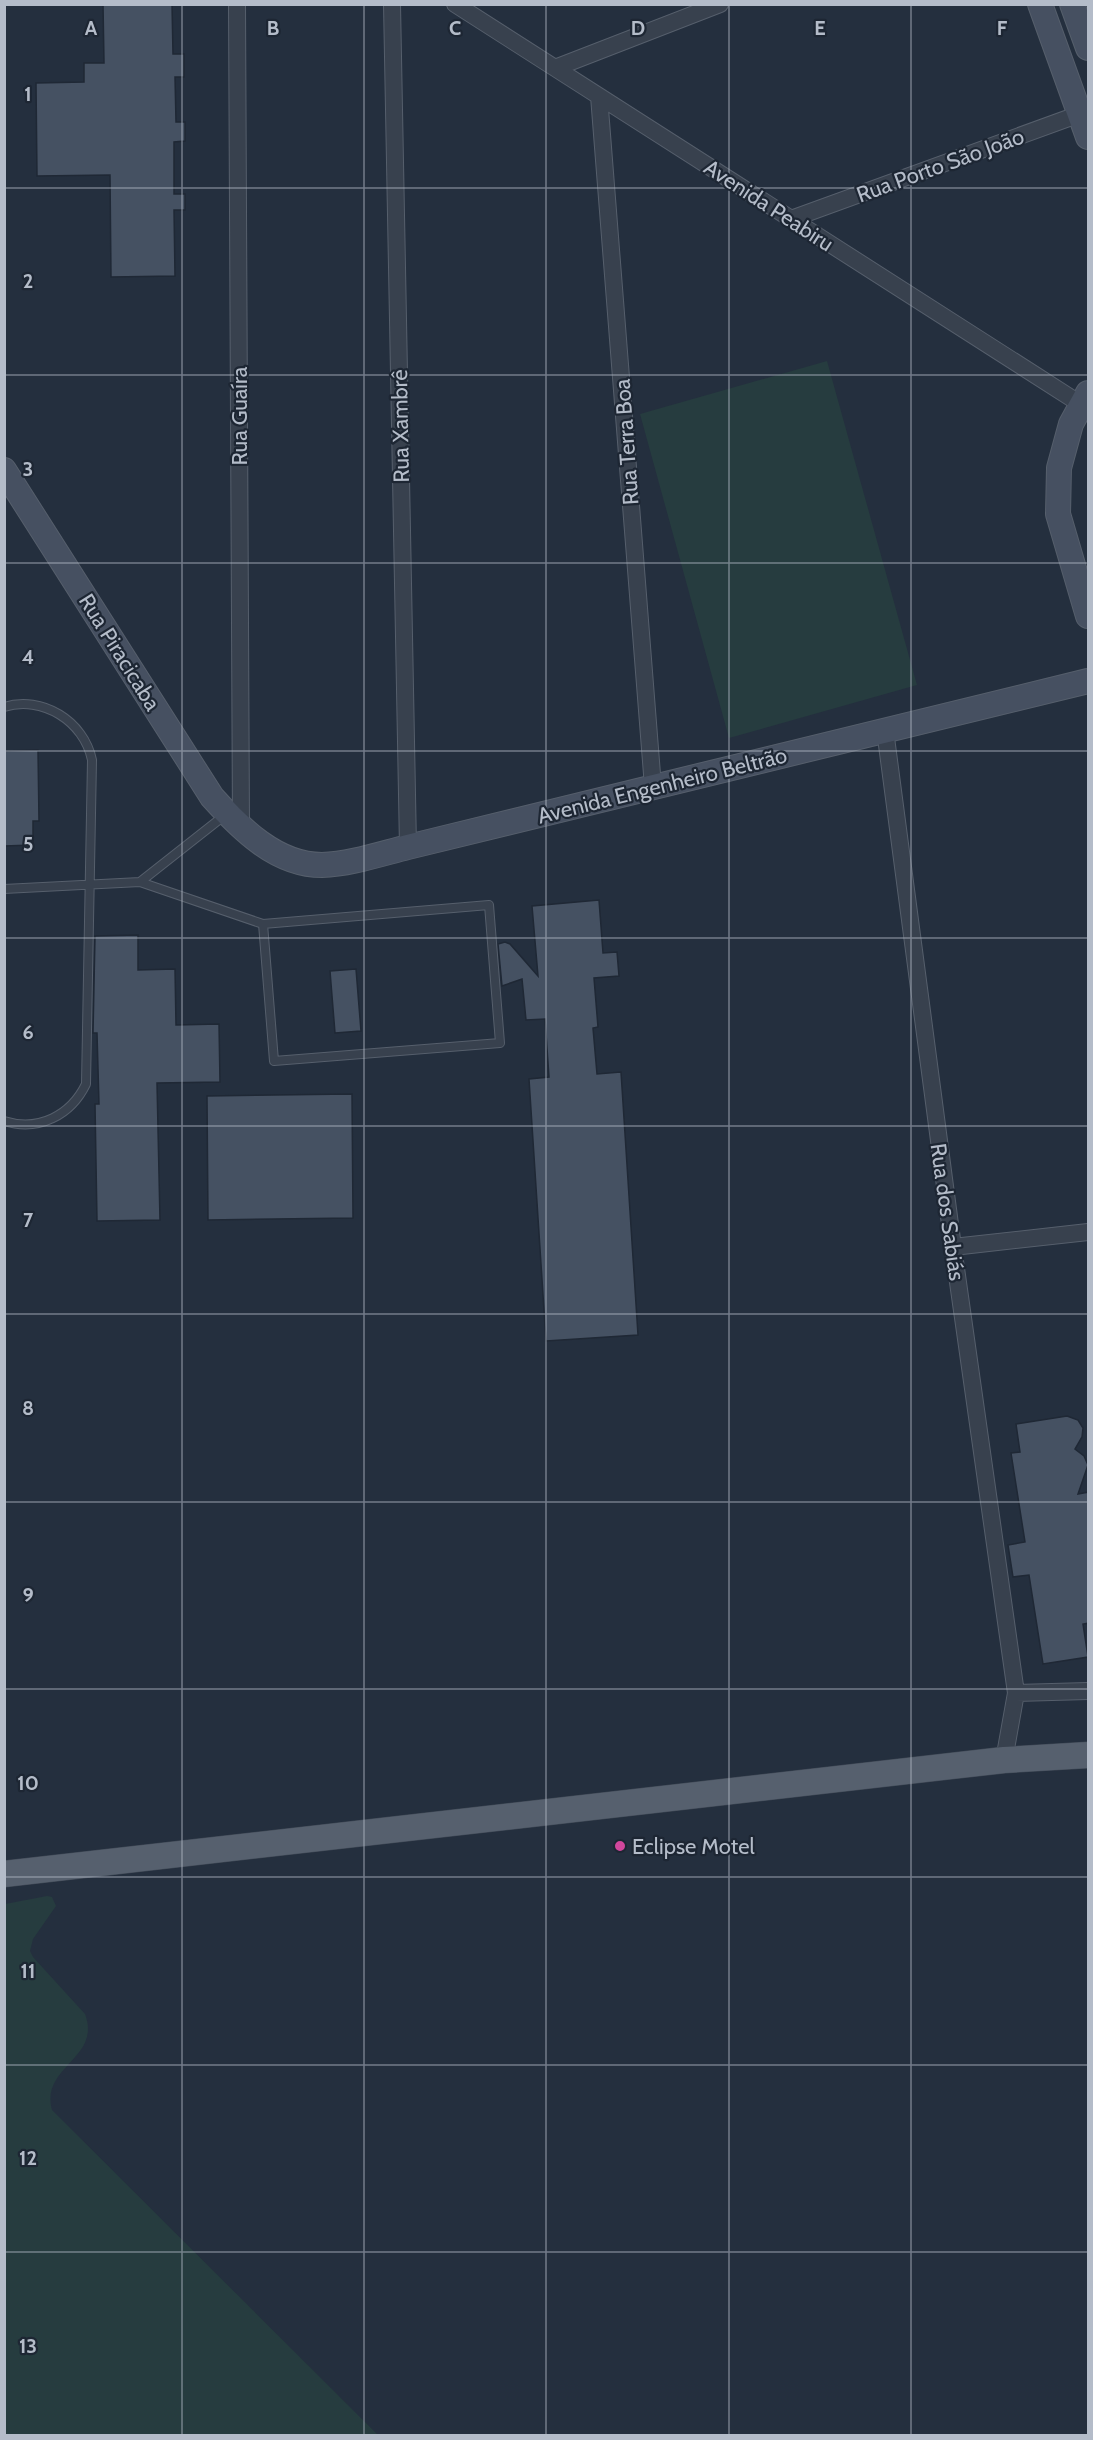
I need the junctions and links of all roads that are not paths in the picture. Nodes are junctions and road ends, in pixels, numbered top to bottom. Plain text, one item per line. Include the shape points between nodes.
1 (237, 4) edge
2 (392, 4) edge
3 (455, 4) edge
4 (720, 4) edge
5 (1040, 4) edge
6 (1072, 4) edge
7 (1089, 48) edge
8 (555, 68) junction
9 (599, 96) junction
10 (1086, 121) edge
11 (791, 219) junction
12 (1085, 399) edge
13 (4, 470) edge
14 (1089, 616) edge
15 (1089, 681) edge
16 (4, 707) edge
17 (885, 730) junction
18 (653, 787) junction
19 (234, 821) junction
20 (408, 847) junction
21 (140, 882) junction
22 (90, 885) junction
23 (4, 889) edge
24 (263, 924) junction
25 (4, 1121) edge
26 (1089, 1232) edge
27 (952, 1247) junction
28 (1089, 1691) edge
29 (1016, 1693) junction
30 (1089, 1755) edge
31 (1004, 1760) junction
32 (4, 1874) edge

1 - 19 street, Rua Guaíra
2 - 20 street, Rua Xambrê
3 - 8 street, Avenida Peabiru
4 - 8 street
5 - 10 street
6 - 7 street
8 - 9 street, Avenida Peabiru
9 - 11 street, Avenida Peabiru
9 - 18 street, Rua Terra Boa
10 - 11 street, Rua Porto São João
11 - 12 street, Avenida Peabiru
12 - 14 street via 1071,424 1059,468 1058,514
13 - 19 street, Rua Piracicaba via 212,797
15 - 17 street, Avenida Engenheiro Beltrão
16 - 22 lane via 33,704 49,708 66,719 86,741 92,760
17 - 18 street, Avenida Engenheiro Beltrão
17 - 27 street, Rua dos Sabiás
18 - 20 street, Avenida Engenheiro Beltrão
19 - 20 street, Avenida Engenheiro Beltrão via 271,850 321,865
19 - 21 lane
21 - 22 lane
21 - 24 lane
22 - 23 lane
22 - 25 lane via 86,1084 70,1107 54,1118 36,1124
24 - 24 lane via 489,905 500,1042 274,1061
26 - 27 street
27 - 29 street, Rua dos Sabiás
28 - 29 street
29 - 31 street, Rua dos Sabiás
30 - 31 main road
31 - 32 main road

